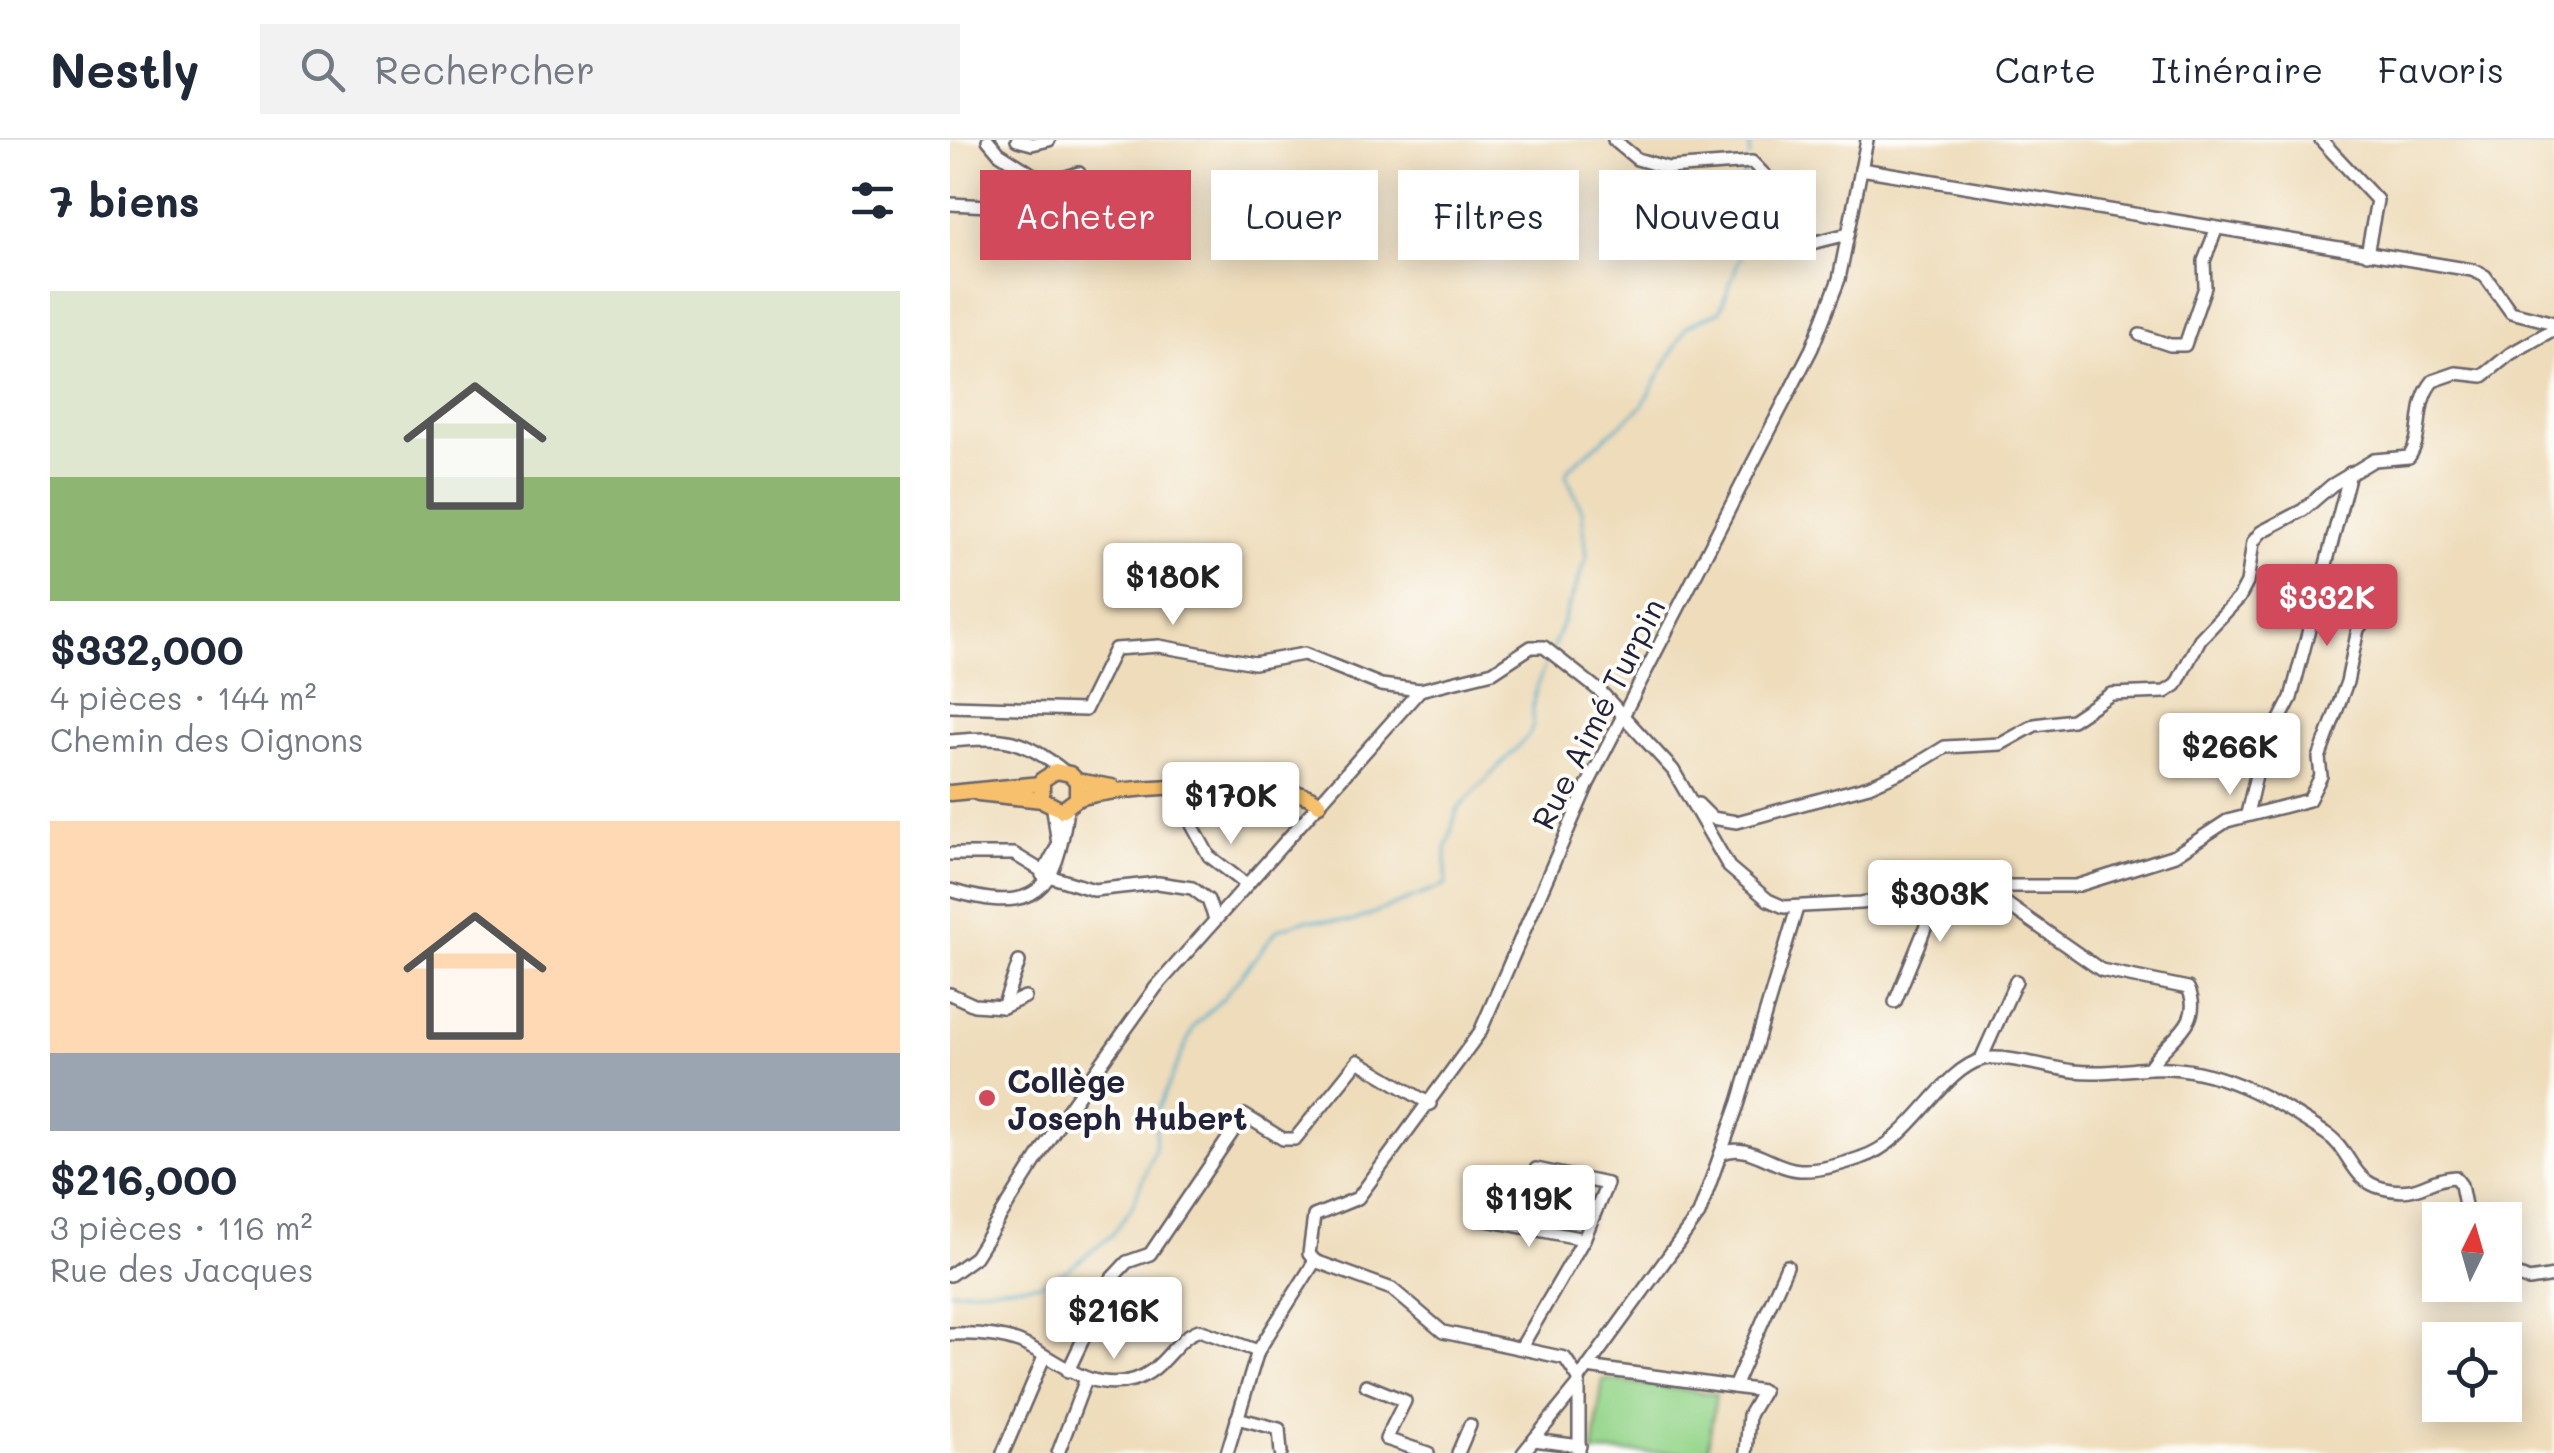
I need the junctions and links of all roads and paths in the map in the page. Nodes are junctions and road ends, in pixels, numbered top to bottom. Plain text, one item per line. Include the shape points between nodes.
1 (988, 140) edge
2 (1018, 140) edge
3 (1049, 140) edge
4 (1614, 140) edge
5 (1867, 140) edge
6 (2321, 140) edge
7 (1861, 169) junction
8 (950, 204) edge
9 (2216, 230) junction
10 (1848, 234) junction
11 (2367, 254) junction
12 (2554, 326) edge
13 (2140, 335) dead end
14 (2350, 474) junction
15 (2370, 614) dead end
16 (1420, 690) junction
17 (950, 706) edge
18 (1620, 718) junction
19 (950, 741) edge
20 (1037, 748) junction
21 (1071, 777) junction
22 (1042, 781) junction
23 (1136, 790) junction
24 (978, 793) junction
25 (950, 794) edge
26 (1692, 797) junction
27 (1060, 804) junction
28 (1319, 804) junction
29 (2247, 814) junction
30 (1192, 826) dead end
31 (952, 857) edge
32 (1049, 875) junction
33 (1247, 885) junction
34 (1984, 888) junction
35 (950, 890) edge
36 (1797, 908) junction
37 (1215, 919) junction
38 (1018, 962) dead end
39 (2016, 981) dead end
40 (950, 994) edge
41 (1026, 997) dead end
42 (1895, 1002) dead end
43 (1003, 1008) junction
44 (1982, 1059) junction
45 (2149, 1068) junction
46 (1430, 1104) junction
47 (1720, 1154) junction
48 (1536, 1169) dead end
49 (2464, 1202) edge
50 (1481, 1220) dead end
51 (1584, 1239) junction
52 (1315, 1261) junction
53 (1788, 1266) dead end
54 (950, 1275) edge
55 (2554, 1276) edge
56 (2522, 1277) edge
57 (950, 1334) edge
58 (1522, 1346) junction
59 (1258, 1350) junction
60 (1044, 1357) junction
61 (1587, 1367) junction
62 (1068, 1372) junction
63 (1086, 1379) junction
64 (1579, 1382) junction
65 (1366, 1386) dead end
66 (1734, 1387) junction
67 (1237, 1418) junction
68 (1470, 1425) dead end
69 (1386, 1440) junction
70 (1534, 1440) junction
71 (1580, 1450) edge
72 (1003, 1453) edge
73 (1058, 1453) edge
74 (1227, 1453) edge
75 (1281, 1453) edge
76 (1382, 1453) edge
77 (1428, 1453) edge
78 (1458, 1453) edge
79 (1523, 1453) edge
80 (1746, 1453) edge

1 - 8 street via 1046,183 1079,173 1082,183 1049,209
2 - 3 street
4 - 10 street via 1637,159 1668,168 1749,161 1786,198 1798,236 1812,243
5 - 7 street, Rue Aimé Turpin
6 - 11 street via 2377,200
7 - 9 street
7 - 10 street, Rue Aimé Turpin
9 - 11 street
9 - 13 street via 2185,345
10 - 18 street, Rue Aimé Turpin via 1838,279 1795,386
11 - 12 street via 2472,270 2485,276 2511,312
12 - 14 street via 2483,376 2456,373 2433,381 2418,406 2409,457 2374,460
14 - 26 street via 2256,536 2239,598 2200,639 2165,692 2111,694 2072,720 2035,725 2000,744 1945,746 1869,786 1736,822 1712,818
14 - 29 street via 2291,698 2260,758
15 - 29 street via 2358,628 2348,682 2319,758 2322,776 2309,800
16 - 17 street via 1381,685 1304,654 1254,663 1158,646 1116,649 1085,710
16 - 18 street via 1481,677 1531,647 1544,647 1601,692
16 - 28 street
18 - 26 street
18 - 46 street, Rue Aimé Turpin via 1480,1032
19 - 20 street via 982,738
20 - 21 street
20 - 22 street
21 - 22 main road
21 - 23 main road
21 - 27 main road
22 - 24 main road
22 - 27 main road
23 - 27 main road
23 - 28 main road via 1297,790
24 - 25 main road
24 - 27 main road
26 - 36 street via 1729,867 1768,900
27 - 32 street
28 - 33 street
29 - 34 street via 2175,855 2076,886
30 - 33 street via 1209,856
31 - 32 street via 1014,854
32 - 35 street via 1008,897
32 - 37 street via 1094,890 1158,883 1192,888 1208,900
33 - 37 street
34 - 36 street
34 - 42 street via 1935,904
34 - 45 street via 2102,970 2188,988 2194,1006 2188,1026
36 - 47 street
37 - 54 street via 1156,986 1073,1102 968,1266
38 - 43 street
39 - 44 street
40 - 43 street
41 - 43 street
44 - 45 street via 2077,1072
44 - 47 street via 1965,1066 1901,1134 1863,1157 1802,1170 1742,1150
45 - 49 street via 2218,1075 2337,1140 2356,1176 2381,1188 2416,1192 2455,1178
46 - 52 street, Rue Aimé Turpin via 1358,1198 1314,1216 1309,1254
46 - 62 street via 1358,1060 1295,1139 1282,1139 1244,1115 1150,1254 1127,1262 1112,1278
47 - 61 street via 1699,1214
48 - 51 street via 1607,1184
50 - 51 street
51 - 58 street
52 - 58 street via 1392,1289 1444,1332
52 - 59 street
53 - 66 street
55 - 56 street
57 - 60 street via 1005,1338
58 - 64 street via 1565,1358
59 - 63 street via 1199,1330 1150,1373 1116,1383
59 - 67 street
60 - 62 street
60 - 72 street
61 - 64 street
61 - 66 street
62 - 63 street
63 - 73 street
64 - 70 street
64 - 71 street
65 - 69 street via 1405,1401
66 - 80 street via 1763,1392 1749,1415
67 - 74 street
67 - 75 street via 1279,1430
68 - 78 street
69 - 76 street
69 - 77 street
70 - 71 street
70 - 79 street

